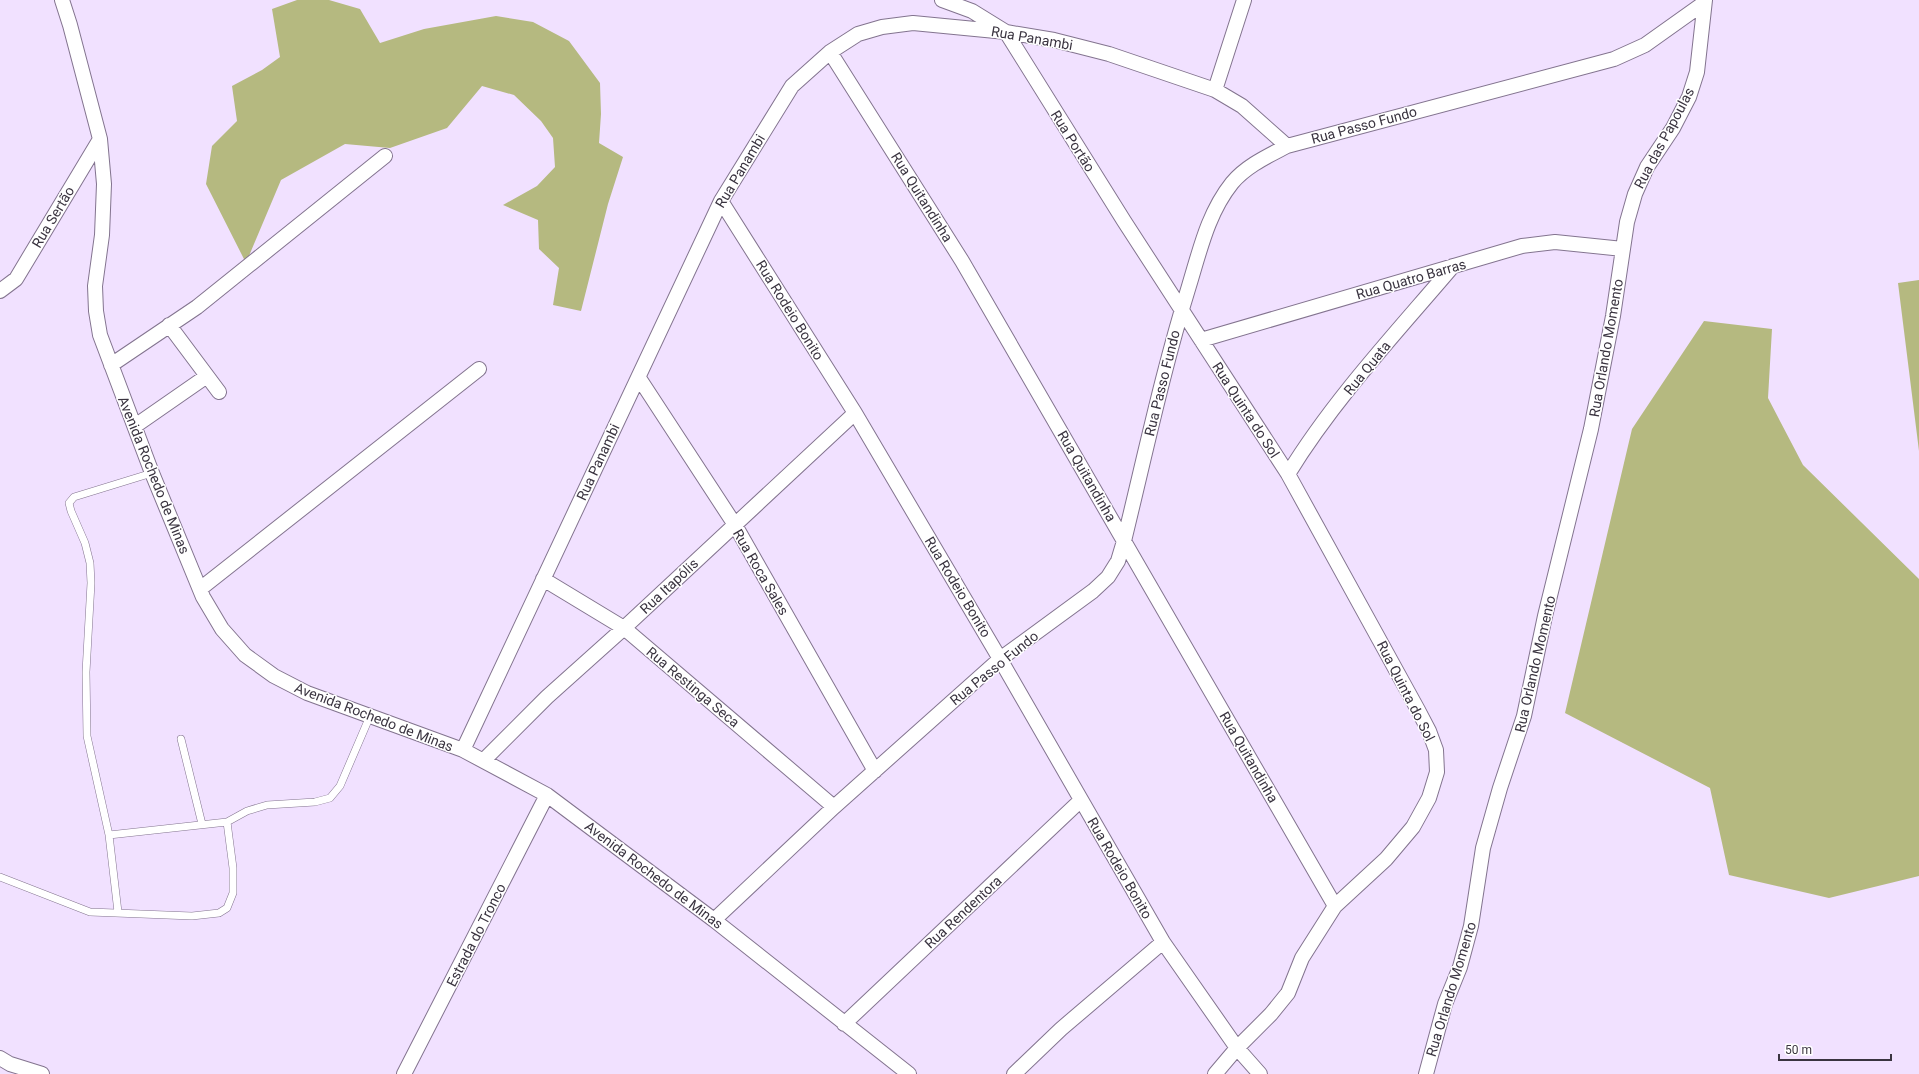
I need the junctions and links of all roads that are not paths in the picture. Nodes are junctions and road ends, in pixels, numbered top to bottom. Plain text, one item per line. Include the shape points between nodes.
1 (62, 0) edge
2 (942, 0) edge
3 (1244, 0) edge
4 (1704, 2) edge
5 (1006, 32) junction
6 (830, 52) junction
7 (1215, 90) junction
8 (100, 138) junction
9 (1286, 146) junction
10 (385, 156) dead end
11 (721, 201) junction
12 (1623, 249) junction
13 (1452, 266) junction
14 (0, 291) edge
15 (1182, 308) junction
16 (169, 325) junction
17 (1202, 340) junction
18 (111, 365) junction
19 (479, 369) dead end
20 (207, 376) junction
21 (639, 378) junction
22 (219, 392) dead end
23 (855, 413) junction
24 (134, 426) junction
25 (152, 473) junction
26 (1288, 474) junction
27 (735, 525) junction
28 (1124, 541) junction
29 (543, 580) junction
30 (200, 589) junction
31 (624, 628) junction
32 (1000, 659) junction
33 (370, 716) junction
34 (181, 740) dead end
35 (463, 750) junction
36 (484, 760) junction
37 (875, 771) junction
38 (547, 795) junction
39 (1081, 800) junction
40 (834, 807) junction
41 (227, 822) junction
42 (202, 824) junction
43 (109, 835) junction
44 (0, 876) edge
45 (1335, 906) junction
46 (118, 912) junction
47 (714, 920) junction
48 (1163, 942) junction
49 (844, 1024) junction
50 (1237, 1048) junction
51 (0, 1058) edge
52 (42, 1074) edge
53 (404, 1074) edge
54 (908, 1074) edge
55 (1014, 1074) edge
56 (1215, 1074) edge
57 (1260, 1074) edge
58 (1426, 1074) edge

1 - 8 street, Avenida Rochedo de Minas
2 - 5 street, Rua Portão via 972,11
3 - 7 street
4 - 9 street, Rua Passo Fundo via 1645,45 1614,59
4 - 12 street, Rua das Papoulas via 1695,78 1689,97 1647,167 1635,194
5 - 6 street, Rua Panambi via 913,23 882,27 858,34
5 - 7 street, Rua Panambi via 1054,40 1109,54
5 - 15 street, Rua Portão via 1124,221
6 - 11 street, Rua Panambi via 792,86
6 - 28 street, Rua Quitandinha via 962,261
7 - 9 street, Rua Panambi via 1248,111
8 - 14 street, Rua Sertão via 16,279
8 - 18 street, Avenida Rochedo de Minas via 104,184 96,312 100,335
9 - 15 street, Rua Passo Fundo via 1249,167 1232,182 1206,229
10 - 16 street via 197,306
11 - 21 street, Rua Panambi
11 - 23 street, Rua Rodeio Bonito
12 - 13 street, Rua Quatro Barras via 1555,242 1522,246
12 - 58 street, Rua Orlando Momento via 1591,429 1545,616 1524,716 1483,848 1471,926 1460,967 1445,1004
13 - 17 street, Rua Quatro Barras
13 - 26 street, Rua Quata via 1306,444
15 - 17 street, Rua Quinta do Sol
15 - 28 street, Rua Passo Fundo
16 - 18 street
16 - 20 street
17 - 26 street, Rua Quinta do Sol
18 - 24 street, Avenida Rochedo de Minas
19 - 30 street
20 - 22 street
20 - 24 street
21 - 27 street, Rua Roca Sales
21 - 29 street, Rua Panambi
23 - 27 street, Rua Itapólis
23 - 32 street, Rua Rodeio Bonito
24 - 25 street, Avenida Rochedo de Minas
25 - 30 street, Avenida Rochedo de Minas
25 - 43 lane via 74,497 69,503 86,543 90,563 86,672 87,736
26 - 45 street, Rua Quinta do Sol via 1418,710 1436,750 1437,772 1429,798 1413,827 1386,859
27 - 31 street, Rua Itapólis
27 - 37 street, Rua Roca Sales
28 - 32 street, Rua Passo Fundo via 1118,561 1103,582
28 - 45 street, Rua Quitandinha
29 - 31 street, Rua Restinga Seca
29 - 35 street, Rua Panambi
30 - 33 street, Avenida Rochedo de Minas via 222,629 245,655 274,676 307,693
31 - 36 street, Rua Itapólis via 547,697
31 - 40 street, Rua Restinga Seca
32 - 37 street, Rua Passo Fundo
32 - 39 street, Rua Rodeio Bonito
33 - 35 street, Avenida Rochedo de Minas
33 - 41 lane via 340,786 330,798 315,802 267,805 247,811
34 - 42 lane
35 - 36 street, Avenida Rochedo de Minas
36 - 38 street, Avenida Rochedo de Minas
37 - 40 street, Rua Passo Fundo
38 - 47 street, Avenida Rochedo de Minas
38 - 53 street, Estrada do Tronco
39 - 48 street, Rua Rodeio Bonito
39 - 49 street, Rua Rendentora
40 - 47 street, Rua Passo Fundo
41 - 42 lane
41 - 46 lane via 234,868 234,893 227,908 206,916
42 - 43 lane
43 - 46 lane
44 - 46 lane via 90,912
45 - 50 street, Rua Quinta do Sol via 1302,958 1288,993
47 - 49 street, Avenida Rochedo de Minas
48 - 50 street, Rua Rodeio Bonito
48 - 55 street
49 - 54 street, Avenida Rochedo de Minas
50 - 56 street, Rua Quinta do Sol
50 - 57 street, Rua Rodeio Bonito
51 - 52 street via 10,1064

